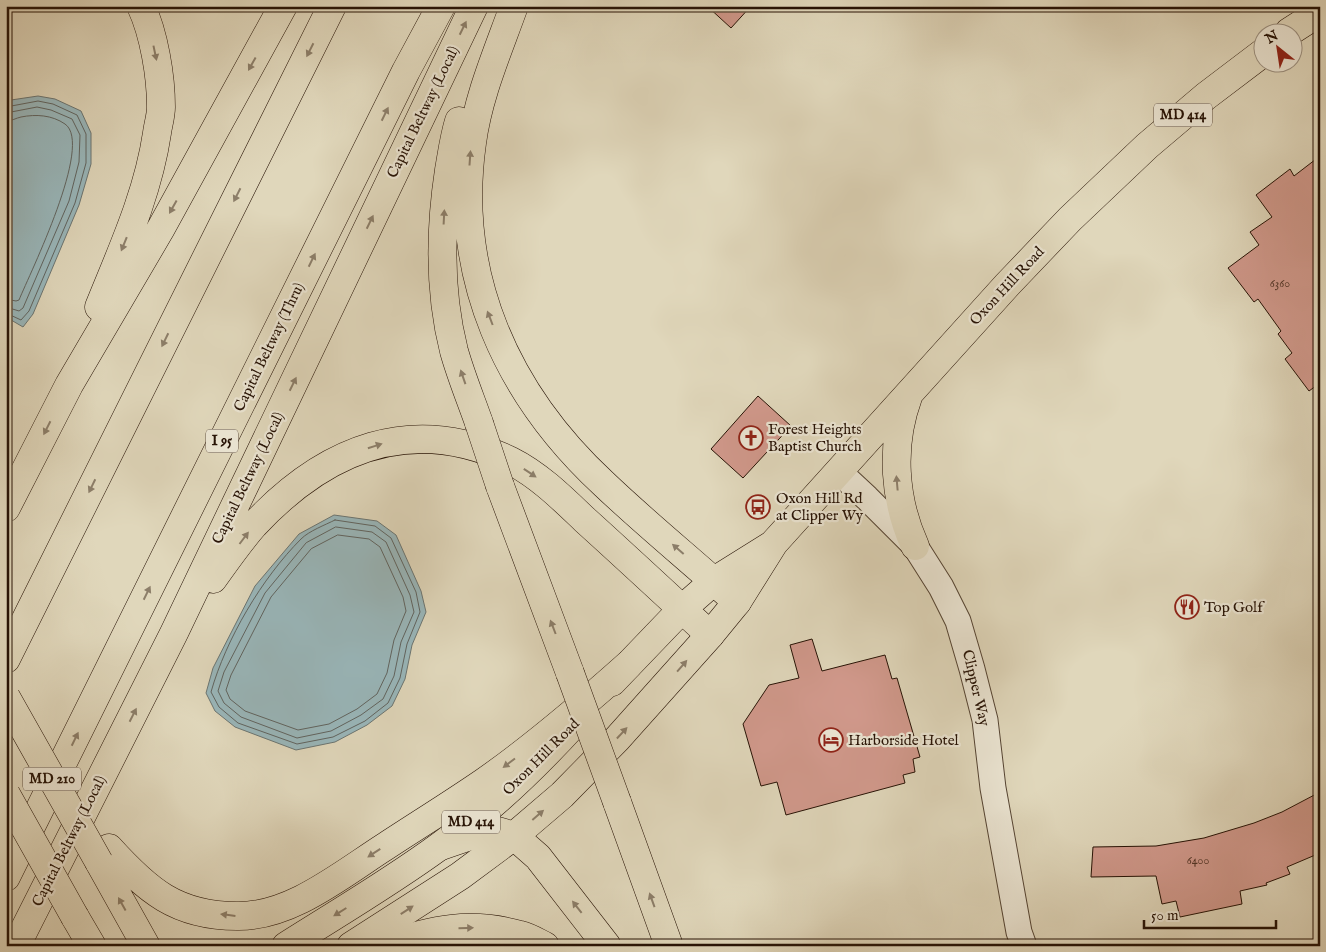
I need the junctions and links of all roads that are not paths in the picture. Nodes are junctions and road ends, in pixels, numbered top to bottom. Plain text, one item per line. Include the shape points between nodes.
1 (141, 6) edge
2 (283, 6) edge
3 (332, 6) edge
4 (441, 6) edge
5 (474, 6) edge
6 (513, 6) edge
7 (1320, 12) edge
8 (1304, 22) edge
9 (1254, 60) edge
10 (68, 385) junction
11 (910, 391) junction
12 (839, 472) junction
13 (6, 508) edge
14 (774, 544) junction
15 (914, 546) junction
16 (714, 581) junction
17 (737, 602) junction
18 (682, 609) junction
19 (174, 633) junction
20 (710, 635) junction
21 (6, 659) edge
22 (628, 665) junction
23 (6, 697) edge
24 (6, 794) edge
25 (514, 836) junction
26 (441, 846) junction
27 (104, 855) junction
28 (6, 877) edge
29 (16, 946) edge
30 (92, 946) edge
31 (146, 946) edge
32 (286, 946) edge
33 (351, 946) edge
34 (384, 946) edge
35 (545, 946) edge
36 (607, 946) edge
37 (669, 946) edge
38 (1024, 946) edge

1 -> 10 main road via 157,58 161,107 153,157 136,215
2 -> 10 main road via 160,230
3 -> 21 main road
28 -> 4 main road, Capital Beltway (Thru) / I 95
19 -> 5 main road, Capital Beltway (Local) / I 95
16 -> 6 main road via 603,484 572,451 519,381 498,341 483,301 472,253 467,196 472,142 485,87
37 -> 6 main road, bridge via 500,486 454,352 447,310 442,256 445,198 454,136 472,81
7 - 8 main road
9 - 11 main road, Oxon Hill Road / MD 414 via 1180,118 1107,184 1007,285
10 -> 13 main road
11 - 12 main road, Oxon Hill Road / MD 414
15 -> 11 main road via 900,504 896,454 903,410
12 - 14 main road, Oxon Hill Road / MD 414
12 - 15 street, Clipper Way
14 - 16 main road, Oxon Hill Road / MD 414
14 - 17 main road, Oxon Hill Road / MD 414
15 - 38 street, Clipper Way via 941,587 958,621 970,662 985,720 998,815
16 - 17 main road
16 - 18 main road, Oxon Hill Road / MD 414
17 - 20 main road, Oxon Hill Road / MD 414
19 -> 18 main road via 253,526 283,497 318,470 352,453 386,442 422,439 460,442 512,462 540,480
18 - 20 main road
18 - 22 main road, Oxon Hill Road / MD 414
29 -> 19 main road, Capital Beltway (Local) / I 95
25 -> 20 main road, Oxon Hill Road / MD 414 via 583,774
22 - 26 main road, Oxon Hill Road / MD 414 via 535,765
22 -> 27 main road via 484,782 309,896 268,913 237,916 198,912 172,902
23 - 27 main road, MD 210, bridge via 32,744
24 - 30 main road, MD 210, bridge
25 - 26 main road via 498,831 476,834
33 -> 25 main road, Oxon Hill Road / MD 414 via 460,876
36 -> 25 main road via 538,857
26 -> 32 main road, Oxon Hill Road / MD 414
31 -> 27 main road, MD 210
34 -> 35 main road via 447,928 481,928 522,935

